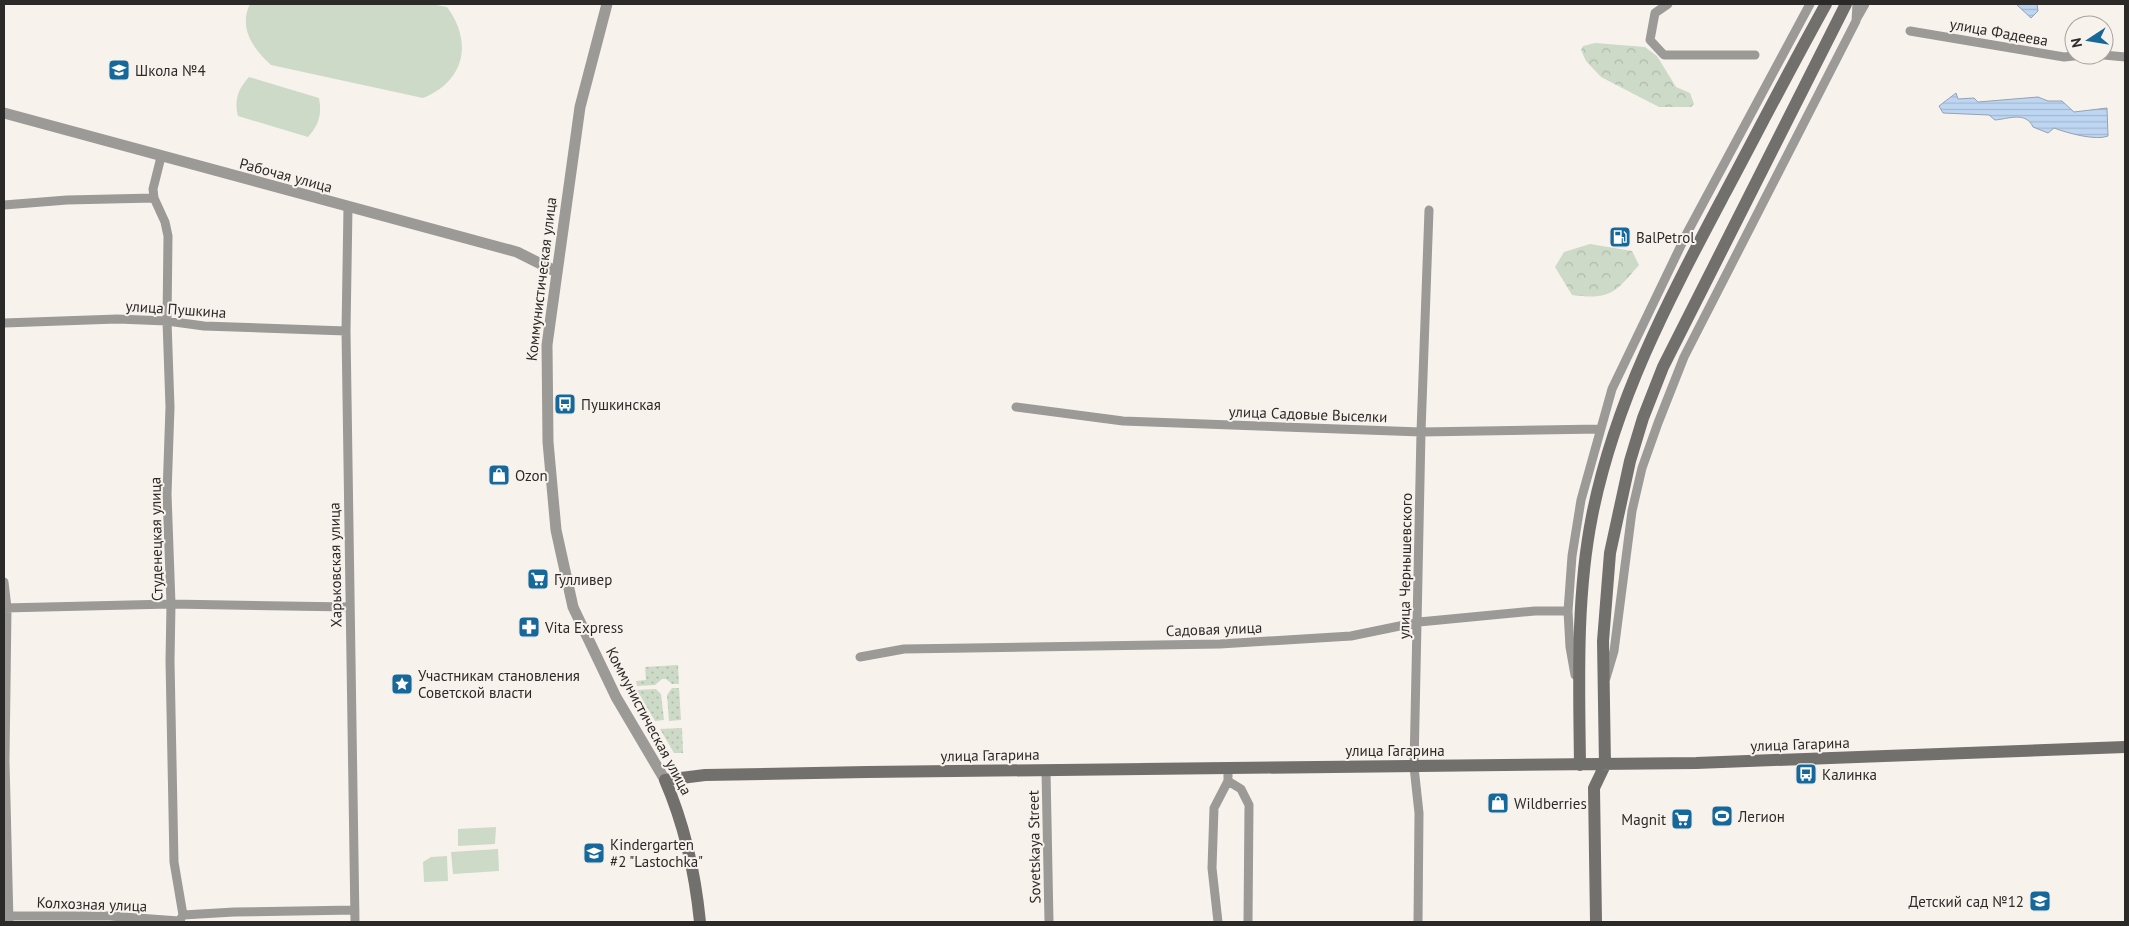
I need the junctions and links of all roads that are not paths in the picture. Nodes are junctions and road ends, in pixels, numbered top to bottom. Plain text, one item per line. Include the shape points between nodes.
1 (607, 4) edge
2 (1668, 4) edge
3 (1810, 4) edge
4 (1826, 4) edge
5 (1846, 4) edge
6 (1857, 4) edge
7 (1865, 4) edge
8 (1856, 21) junction
9 (1910, 31) dead end
10 (1755, 55) dead end
11 (2064, 57) edge
12 (4, 113) edge
13 (161, 157) junction
14 (154, 198) junction
15 (4, 206) edge
16 (348, 207) junction
17 (1429, 210) dead end
18 (557, 272) junction
19 (167, 321) junction
20 (4, 324) edge
21 (346, 331) junction
22 (1016, 407) dead end
23 (1600, 429) junction
24 (1421, 432) junction
25 (4, 582) edge
26 (171, 604) junction
27 (349, 607) junction
28 (5, 608) edge
29 (1568, 611) junction
30 (1419, 622) junction
31 (860, 657) dead end
32 (1579, 690) junction
33 (1602, 690) junction
34 (2125, 747) edge
35 (1580, 765) junction
36 (1605, 765) junction
37 (1414, 767) junction
38 (1228, 768) junction
39 (1046, 771) junction
40 (665, 780) junction
41 (1228, 781) junction
42 (1594, 788) junction
43 (355, 910) junction
44 (7, 918) edge
45 (180, 920) edge
46 (355, 922) edge
47 (700, 922) edge
48 (1049, 922) edge
49 (1218, 922) edge
50 (1248, 922) edge
51 (1418, 922) edge
52 (1596, 922) edge

1 - 18 street, Коммунистическая улица via 580,107
2 - 10 street via 1655,13 1650,40 1664,56
3 - 23 street via 1687,233 1636,336 1612,389
4 - 32 main road via 1696,246 1636,370 1619,414 1594,508 1584,569
5 - 33 main road via 1663,367 1643,418 1610,553
6 - 8 street
7 - 8 street
8 - 33 street via 1684,357 1658,423 1642,468 1632,511 1614,651
9 - 11 street, улица Фадеева
12 - 13 street, Рабочая улица
13 - 14 street, Студенецкая улица via 154,179
13 - 16 street, Рабочая улица
14 - 15 street via 67,200
14 - 19 street, Студенецкая улица via 168,236
16 - 18 street, Рабочая улица via 517,252
16 - 21 street, Харьковская улица
17 - 24 street, улица Чернышевского
18 - 40 street, Коммунистическая улица via 547,345 546,389 552,501 564,570 573,607 588,642
19 - 20 street, улица Пушкина via 117,319
19 - 21 street, улица Пушкина via 204,326
19 - 26 street, Студенецкая улица
21 - 27 street, Харьковская улица
22 - 24 street, улица Садовые Выселки via 1123,421
23 - 24 street, улица Садовые Выселки
23 - 29 street via 1581,500
24 - 30 street, улица Чернышевского
25 - 28 street
26 - 27 street
26 - 28 street
26 - 45 street, Студенецкая улица via 174,862
27 - 43 street, Харьковская улица
28 - 44 street
29 - 30 street, Садовая улица
29 - 32 street via 1570,647
30 - 31 street, Садовая улица via 1351,636 1220,644 904,650
30 - 37 street, улица Чернышевского
32 - 35 main road
33 - 36 main road
34 - 36 main road, улица Гагарина via 1779,762
35 - 36 main road, улица Гагарина
35 - 37 main road, улица Гагарина
35 - 42 main road
36 - 42 main road
37 - 38 main road, улица Гагарина
37 - 51 street, улица Чернышевского via 1419,813
38 - 39 main road, улица Гагарина
38 - 41 street
39 - 40 main road, улица Гагарина via 705,775
39 - 48 street, Sovetskaya Street
40 - 47 main road, Коммунистическая улица via 679,812 691,857
41 - 49 street via 1214,808 1212,868
41 - 50 street via 1241,789 1249,805
42 - 52 main road
43 - 45 street, Колхозная улица via 234,912
43 - 46 street, Харьковская улица
44 - 45 street, Колхозная улица via 110,916

